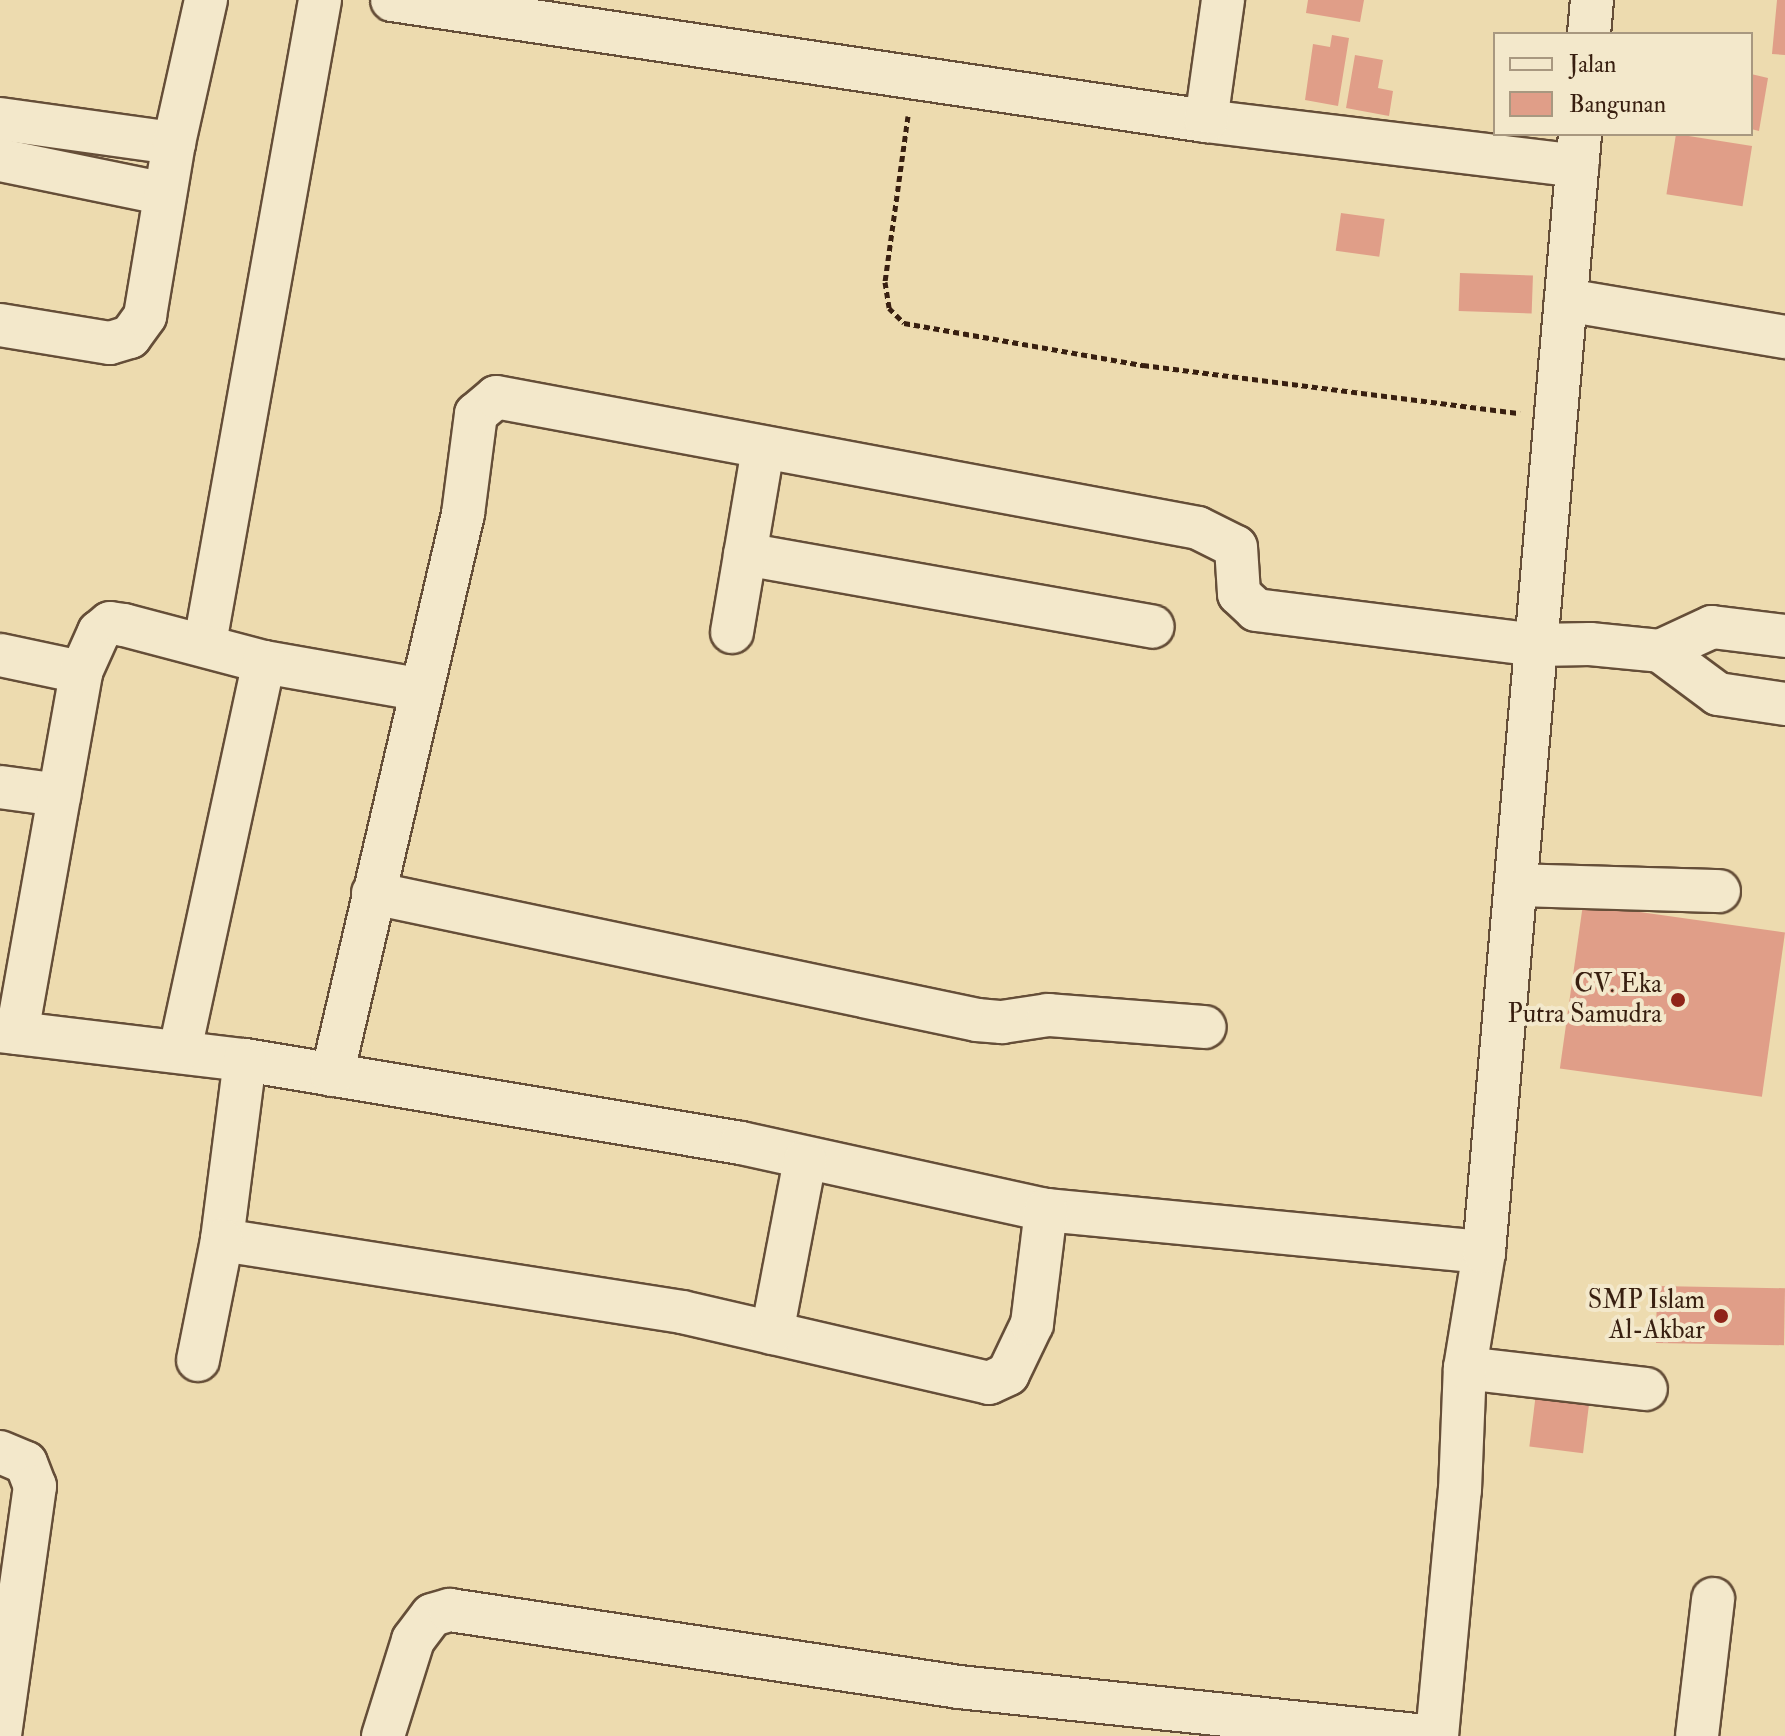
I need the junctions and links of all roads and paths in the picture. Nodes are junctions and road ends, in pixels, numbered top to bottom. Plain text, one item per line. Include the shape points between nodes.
1 (206, 0) edge
2 (320, 0) edge
3 (398, 0) edge
4 (1223, 0) edge
5 (1592, 0) edge
6 (544, 10) edge
7 (1589, 32) edge
8 (913, 80) junction
9 (0, 119) edge
10 (1206, 121) junction
11 (174, 143) junction
12 (1579, 150) edge
13 (0, 160) edge
14 (165, 194) junction
15 (1566, 300) junction
16 (0, 325) edge
17 (1785, 337) edge
18 (1556, 418) junction
19 (763, 448) junction
20 (745, 554) junction
21 (1153, 627) dead end
22 (732, 632) dead end
23 (1785, 636) edge
24 (205, 643) junction
25 (1537, 645) junction
26 (1660, 651) junction
27 (0, 655) edge
28 (264, 662) junction
29 (81, 672) junction
30 (422, 690) junction
31 (1785, 704) edge
32 (0, 787) edge
33 (59, 795) junction
34 (1516, 885) junction
35 (1719, 891) dead end
36 (373, 893) junction
37 (1205, 1027) dead end
38 (8, 1032) edge
39 (180, 1050) junction
40 (245, 1060) junction
41 (332, 1075) junction
42 (805, 1160) junction
43 (1046, 1210) junction
44 (222, 1240) junction
45 (1484, 1252) junction
46 (772, 1333) junction
47 (198, 1360) dead end
48 (1465, 1368) junction
49 (1646, 1389) dead end
50 (0, 1452) edge
51 (1713, 1599) dead end
52 (0, 1736) edge
53 (383, 1736) edge
54 (1427, 1736) edge
55 (1437, 1736) edge
56 (1697, 1736) edge

1 - 11 street
2 - 24 street
3 - 6 street
4 - 10 street
5 - 7 street
6 - 8 street
8 - 10 street
8 - 18 path via 885,282 889,308 904,323 1143,365
9 - 11 street
10 - 12 street
11 - 14 street
12 - 15 street
13 - 14 street
14 - 16 street via 145,316 130,337 110,343
15 - 17 street
15 - 18 street
18 - 25 street
19 - 20 street
19 - 25 street via 1212,532 1236,547 1239,594 1256,610
19 - 30 street via 507,397 487,400 476,414 463,514
20 - 21 street
20 - 22 street
23 - 26 street via 1712,627
24 - 28 street
24 - 29 street via 110,623 99,632
25 - 26 street
25 - 34 street
26 - 31 street via 1718,694
27 - 29 street
28 - 30 street
28 - 39 street
29 - 33 street
30 - 36 street
32 - 33 street
33 - 38 street
34 - 35 street
34 - 45 street
36 - 37 street via 977,1020 1048,1015
36 - 41 street
38 - 39 street
39 - 40 street
40 - 41 street
40 - 44 street
41 - 42 street via 741,1143
42 - 43 street
42 - 46 street
43 - 45 street
43 - 46 street via 1032,1324 1008,1374 989,1383
44 - 46 street via 682,1312
44 - 47 street
45 - 48 street
48 - 49 street
48 - 55 street via 1460,1490
50 - 52 street via 26,1463 35,1486
51 - 56 street
53 - 54 street via 413,1640 432,1615 450,1610 959,1687

